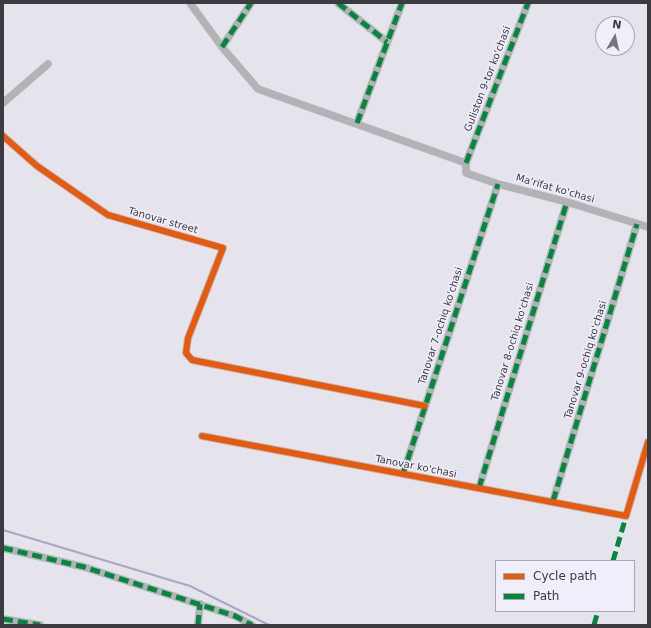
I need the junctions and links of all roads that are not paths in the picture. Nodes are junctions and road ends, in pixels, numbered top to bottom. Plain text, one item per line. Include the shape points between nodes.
1 (190, 3) edge
2 (251, 3) edge
3 (338, 3) edge
4 (402, 3) edge
5 (528, 3) edge
6 (387, 42) junction
7 (222, 47) junction
8 (48, 64) dead end
9 (3, 103) edge
10 (357, 123) junction
11 (3, 136) edge
12 (466, 163) junction
13 (498, 184) junction
14 (567, 202) junction
15 (637, 224) junction
16 (648, 227) edge
17 (425, 406) junction
18 (202, 436) dead end
19 (648, 442) edge
20 (404, 474) junction
21 (479, 488) junction
22 (553, 502) junction
23 (3, 548) edge
24 (200, 604) junction
25 (8, 621) edge
26 (40, 625) edge
27 (198, 625) edge
28 (252, 625) edge

1 - 7 street
2 - 7 street
3 - 6 street
4 - 6 street
5 - 12 street, Guliston 9-tor ko'chasi
6 - 10 street
7 - 10 street via 258,88
8 - 9 street
10 - 12 street
11 - 17 street, Tanovar street via 38,166 108,215 222,248 188,338 186,353 192,360
12 - 13 street, Ma'rifat ko'chasi via 466,173
13 - 14 street, Ma'rifat ko'chasi
13 - 17 street, Tanovar 7-ochiq ko'chasi
14 - 15 street, Ma'rifat ko'chasi
14 - 21 street, Tanovar 8-ochiq ko'chasi
15 - 16 street, Ma'rifat ko'chasi
15 - 22 street, Tanovar 9-ochiq ko'chasi
17 - 20 street, Tanovar 7-ochiq ko'chasi
18 - 20 street, Tanovar ko'chasi
19 - 22 street, Tanovar ko'chasi via 626,516
20 - 21 street, Tanovar ko'chasi
21 - 22 street, Tanovar ko'chasi
23 - 24 street via 84,567
24 - 27 street
24 - 28 street
25 - 26 street

